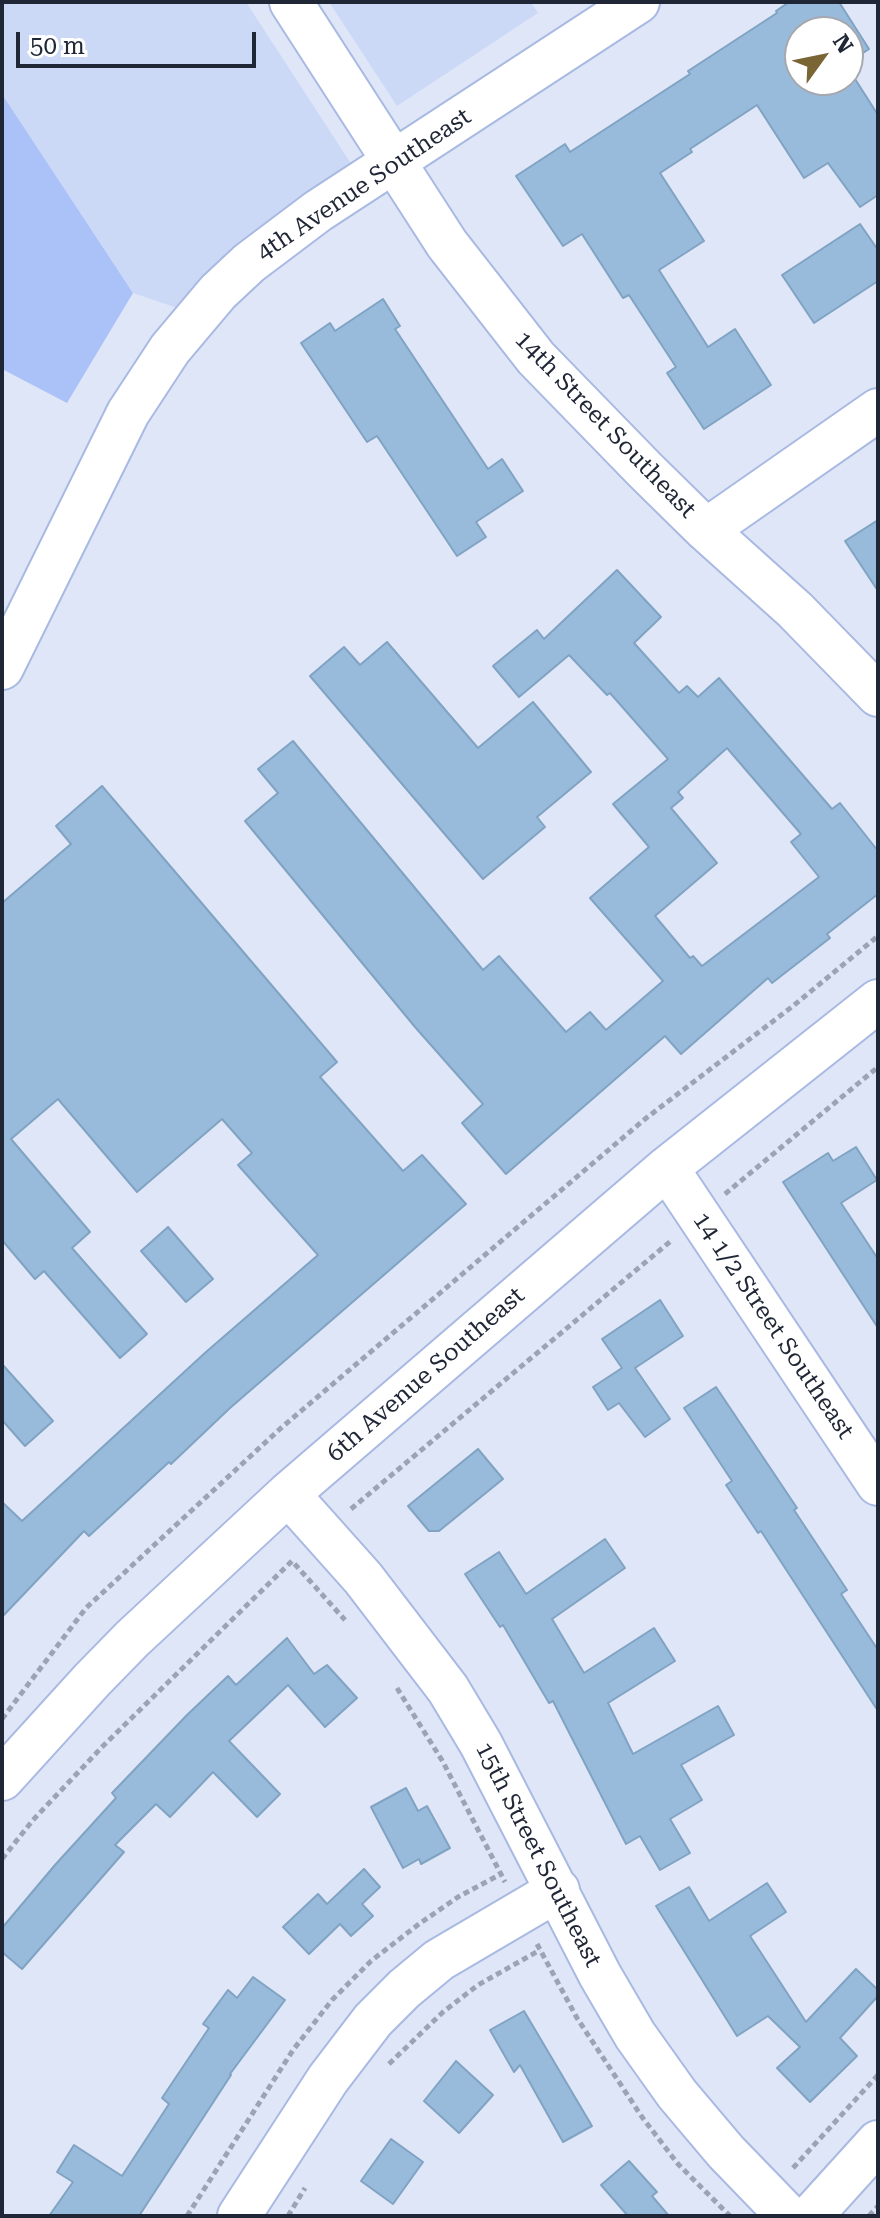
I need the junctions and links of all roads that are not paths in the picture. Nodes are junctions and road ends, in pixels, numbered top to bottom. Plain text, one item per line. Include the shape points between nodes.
1 (291, 2) edge
2 (638, 2) edge
3 (395, 162) junction
4 (878, 410) edge
5 (706, 530) junction
6 (2, 668) edge
7 (878, 695) edge
8 (878, 1001) edge
9 (667, 1168) junction
10 (878, 1484) edge
11 (288, 1494) junction
12 (2, 1779) edge
13 (558, 1890) junction
14 (878, 2142) edge
15 (239, 2216) edge
16 (788, 2216) edge
17 (811, 2216) edge

1 - 3 street, 14th Street Southeast
2 - 3 street, 4th Avenue Southeast
3 - 5 street, 14th Street Southeast via 447,244 536,358
3 - 6 street, 4th Avenue Southeast via 249,263 177,339 128,413
4 - 5 street
5 - 7 street, 14th Street Southeast
8 - 9 street, 6th Avenue Southeast
9 - 10 street, 14 1/2 Street Southeast
9 - 11 street, 6th Avenue Southeast
11 - 12 street, 6th Avenue Southeast via 142,1630
11 - 13 street, 15th Street Southeast via 409,1634 448,1689
13 - 15 street via 439,1960 373,2020
13 - 16 street, 15th Street Southeast via 600,1975 660,2071 726,2152
14 - 17 street

